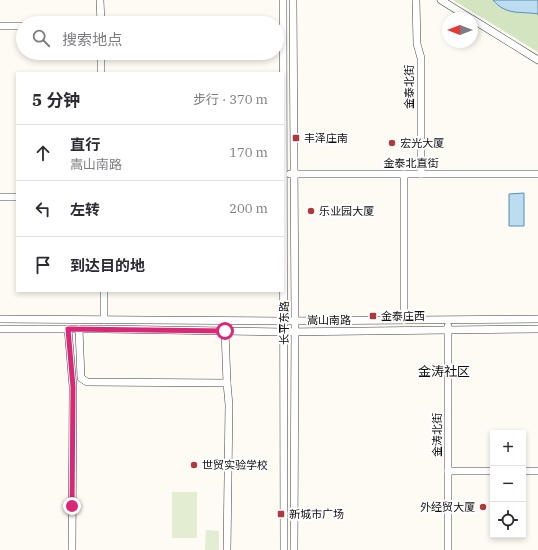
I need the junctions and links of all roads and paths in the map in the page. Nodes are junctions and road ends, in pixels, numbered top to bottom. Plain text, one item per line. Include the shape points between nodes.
1 (100, 0) edge
2 (283, 0) edge
3 (293, 0) edge
4 (416, 0) edge
5 (440, 0) edge
6 (460, 12) edge
7 (101, 16) edge
8 (281, 16) edge
9 (478, 23) edge
10 (0, 26) edge
11 (16, 26) edge
12 (284, 26) edge
13 (293, 26) junction
14 (101, 60) edge
15 (281, 60) edge
16 (538, 60) edge
17 (101, 72) edge
18 (281, 72) edge
19 (284, 174) edge
20 (294, 174) junction
21 (404, 174) junction
22 (421, 174) junction
23 (538, 174) edge
24 (0, 197) edge
25 (16, 197) edge
26 (104, 292) edge
27 (0, 319) edge
28 (538, 319) edge
29 (104, 320) junction
30 (295, 320) junction
31 (404, 320) junction
32 (448, 320) junction
33 (284, 321) junction
34 (0, 329) edge
35 (68, 329) junction
36 (80, 329) junction
37 (538, 329) edge
38 (448, 330) junction
39 (225, 331) junction
40 (295, 331) junction
41 (284, 332) junction
42 (227, 383) junction
43 (448, 471) junction
44 (490, 471) edge
45 (526, 471) edge
46 (538, 471) edge
47 (72, 550) edge
48 (227, 550) edge
49 (284, 550) edge
50 (294, 550) edge
51 (448, 550) edge

1 - 7 street
2 - 8 street, 长平东路
3 - 13 street, 长平东路
4 - 22 street, 金泰北街 via 417,44 421,58
5 - 6 street
9 - 16 street
10 - 11 street
12 - 13 street
13 - 20 street, 长平东路
14 - 17 street
15 - 18 street, 长平东路
19 - 20 street, 金泰北直街
19 - 33 street, 长平东路
20 - 21 street, 金泰北直街
20 - 30 street, 长平东路
21 - 22 street, 金泰北直街
21 - 31 street
22 - 23 street, 金泰北直街
24 - 25 street
26 - 29 street
27 - 29 street, 嵩山南路
28 - 32 street, 嵩山南路
29 - 33 street, 嵩山南路
30 - 31 street, 嵩山南路
30 - 33 street, 嵩山南路
30 - 40 street, 长平东路
31 - 32 street, 嵩山南路
32 - 38 street, 金涛北街
33 - 41 street, 长平东路
34 - 35 street, 嵩山南路
35 - 36 street, 嵩山南路
35 - 47 street via 73,387
36 - 39 street, 嵩山南路
36 - 42 street via 81,378 87,382
37 - 38 street, 嵩山南路
38 - 40 street, 嵩山南路
38 - 43 street, 金涛北街
39 - 41 street, 嵩山南路
39 - 42 street
40 - 41 street, 嵩山南路
40 - 50 street, 长平东路
41 - 49 street, 长平东路
42 - 48 street
43 - 44 street
43 - 51 street, 金涛北街
45 - 46 street

